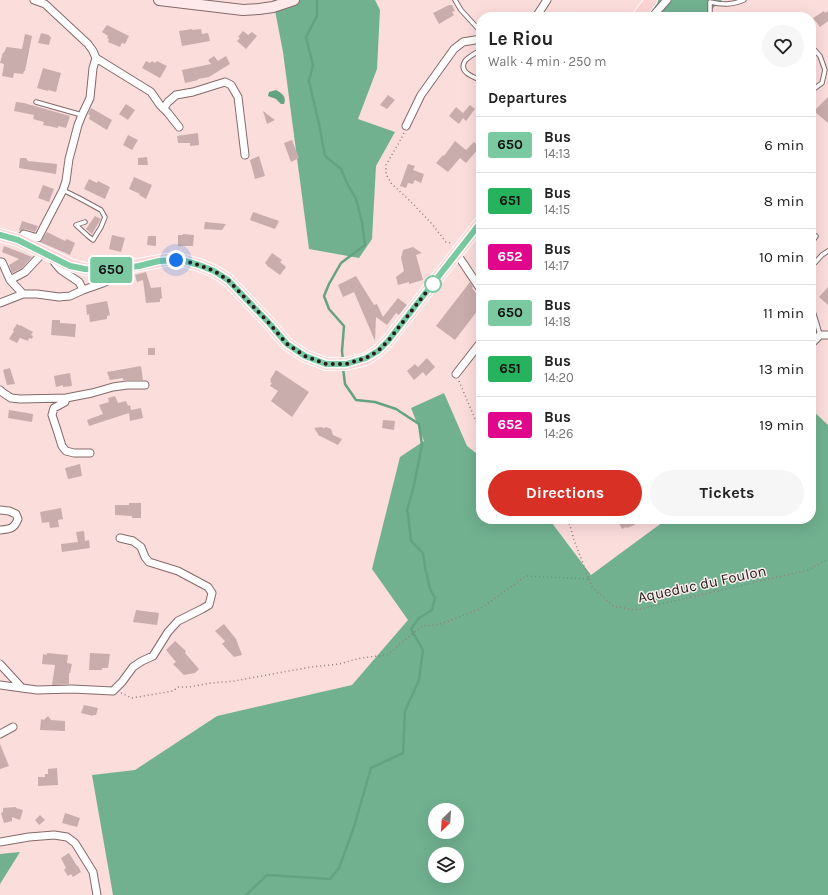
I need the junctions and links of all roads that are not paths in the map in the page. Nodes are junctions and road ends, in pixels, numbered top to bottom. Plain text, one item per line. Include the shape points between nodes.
1 (34, 0) edge
2 (158, 0) edge
3 (294, 0) edge
4 (455, 0) edge
5 (547, 0) edge
6 (651, 0) edge
7 (667, 0) edge
8 (744, 0) edge
9 (711, 1) edge
10 (539, 12) edge
11 (642, 12) edge
12 (656, 12) edge
13 (710, 12) edge
14 (476, 26) edge
15 (476, 40) edge
16 (816, 52) edge
17 (476, 53) edge
18 (96, 58) junction
19 (476, 78) edge
20 (816, 87) edge
21 (36, 102) dead end
22 (164, 108) junction
23 (82, 115) junction
24 (406, 126) road end
25 (178, 127) dead end
26 (245, 155) dead end
27 (63, 190) junction
28 (85, 222) dead end
29 (476, 229) edge
30 (0, 234) edge
31 (18, 240) junction
32 (828, 251) edge
33 (46, 254) junction
34 (456, 255) junction
35 (0, 262) edge
36 (816, 262) edge
37 (139, 266) junction
38 (10, 280) junction
39 (476, 282) edge
40 (83, 290) junction
41 (23, 294) junction
42 (0, 303) edge
43 (816, 321) edge
44 (828, 335) edge
45 (820, 336) junction
46 (816, 340) edge
47 (476, 348) edge
48 (456, 374) road end
49 (145, 385) dead end
50 (0, 390) edge
51 (66, 398) junction
52 (90, 453) dead end
53 (0, 510) edge
54 (0, 530) edge
55 (120, 538) dead end
56 (0, 664) edge
57 (0, 685) edge
58 (22, 688) junction
59 (13, 727) dead end
60 (0, 734) edge
61 (0, 842) edge
62 (97, 895) edge

1 - 18 street via 51,9 88,44
2 - 3 main road via 243,10 273,7
4 - 14 lane
5 - 10 street
6 - 11 main road
7 - 12 street
8 - 9 lane via 721,5
9 - 13 lane
15 - 24 street via 463,42 454,49 421,95
16 - 20 lane via 825,70 822,83
17 - 19 lane via 465,61 464,66 466,73
18 - 22 street via 151,92
18 - 23 street via 90,98
21 - 23 lane
22 - 25 street
22 - 26 street via 176,95 225,82 231,85 238,97
23 - 27 street via 69,158
27 - 28 lane via 100,210 105,217 93,240 76,226
27 - 31 street via 38,238 24,234
29 - 34 main road
30 - 31 main road
31 - 33 main road
32 - 36 lane
33 - 37 main road via 70,266 85,269 111,270
33 - 38 street via 39,257 25,272
33 - 40 street via 61,270 79,282
34 - 37 main road via 378,351 346,364 326,364 305,356 287,344 228,280 214,271 176,260
34 - 39 street
35 - 38 street
37 - 40 street
38 - 41 street
40 - 41 street via 70,296 59,297
41 - 42 street
43 - 45 lane
44 - 45 street
45 - 46 street
47 - 48 street
49 - 51 street via 113,387
50 - 51 street via 11,398
51 - 52 street via 66,402 54,408 52,415 62,446 66,451
53 - 54 street via 16,514 18,519 10,529
55 - 58 street via 133,541 141,547 149,562 178,571 208,587 212,593 209,605 178,621 153,656 133,667 113,691
56 - 58 street
57 - 58 street
59 - 60 street
61 - 62 street via 54,835 67,837 74,843 93,872

